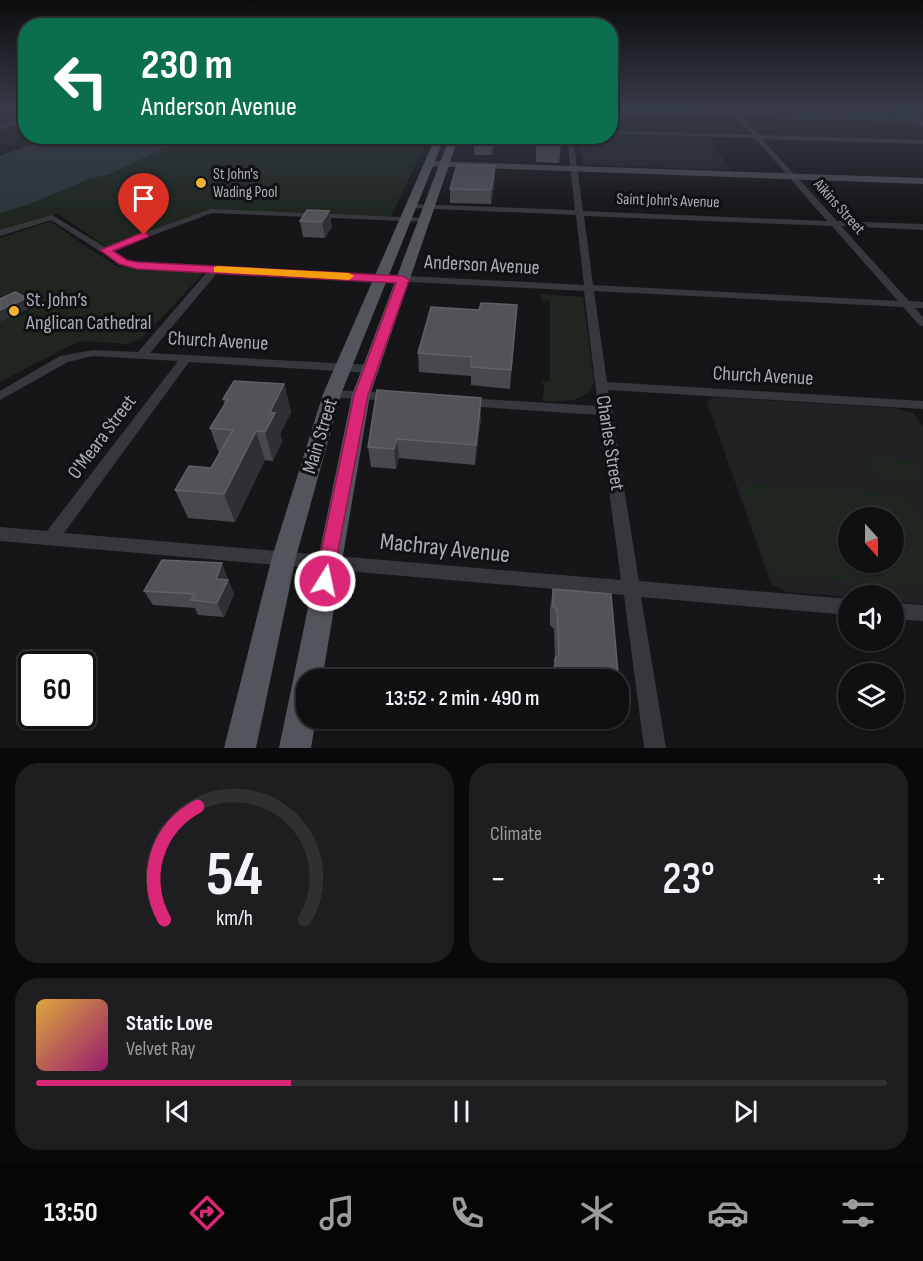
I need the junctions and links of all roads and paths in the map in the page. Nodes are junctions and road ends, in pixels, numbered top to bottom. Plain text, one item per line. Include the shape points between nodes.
1 (440, 145) edge
2 (449, 145) edge
3 (571, 145) edge
4 (764, 145) edge
5 (437, 164) junction
6 (574, 169) junction
7 (792, 176) junction
8 (923, 181) edge
9 (418, 213) junction
10 (580, 213) junction
11 (833, 223) junction
12 (923, 227) edge
13 (0, 233) edge
14 (105, 250) junction
15 (215, 269) junction
16 (381, 278) junction
17 (403, 280) junction
18 (591, 289) junction
19 (907, 304) junction
20 (923, 305) edge
21 (923, 323) edge
22 (141, 356) junction
23 (185, 360) junction
24 (342, 368) junction
25 (370, 369) junction
26 (601, 386) junction
27 (332, 394) junction
28 (361, 395) junction
29 (0, 396) edge
30 (399, 398) edge
31 (455, 401) edge
32 (923, 405) edge
33 (607, 411) junction
34 (0, 534) edge
35 (51, 538) junction
36 (284, 557) junction
37 (328, 561) junction
38 (632, 589) junction
39 (838, 606) edge
40 (904, 612) edge
41 (923, 613) edge
42 (309, 669) edge
43 (299, 729) edge
44 (240, 748) edge
45 (296, 748) edge
46 (655, 748) edge

1 - 5 main road, Main Street
2 - 5 main road, Main Street
3 - 6 street, Charles Street
4 - 7 street, Aikins Street
5 - 6 main road
5 - 9 main road, Main Street
6 - 7 main road
6 - 10 street, Charles Street
7 - 8 main road
7 - 11 street, Aikins Street
9 - 10 street, Saint John's Avenue
9 - 14 street, Saint John's Avenue via 211,212
9 - 16 main road, Main Street
9 - 17 main road, Main Street
10 - 11 street, Saint John's Avenue
10 - 18 street, Charles Street
11 - 12 street, Saint John's Avenue
11 - 19 street, Aikins Street
13 - 14 street, Anderson Avenue via 52,217
14 - 15 street, Anderson Avenue via 137,266
15 - 16 street, Anderson Avenue
15 - 22 street
16 - 17 street, Anderson Avenue
16 - 24 main road, Main Street
17 - 18 street, Anderson Avenue
17 - 25 main road, Main Street
18 - 19 street, Anderson Avenue
18 - 26 street, Charles Street
19 - 20 street, Anderson Avenue
19 - 21 street, Aikins Street
22 - 23 street, Church Avenue
22 - 29 street, Church Avenue via 93,353 64,359
23 - 24 street, Church Avenue
23 - 35 street, O'Meara Street
24 - 25 street, Church Avenue
24 - 27 main road, Main Street
25 - 28 main road, Main Street
26 - 32 street, Church Avenue
26 - 33 street, Charles Street
27 - 28 street
27 - 36 main road, Main Street
28 - 30 street
28 - 37 main road, Main Street
31 - 33 street
33 - 38 street, Charles Street
34 - 35 street, Machray Avenue
35 - 36 street, Machray Avenue
36 - 37 street, Machray Avenue
36 - 44 main road, Main Street
37 - 38 street, Machray Avenue
37 - 42 main road, Main Street
38 - 39 street, Machray Avenue
38 - 46 street, Charles Street
40 - 41 street
43 - 45 main road

